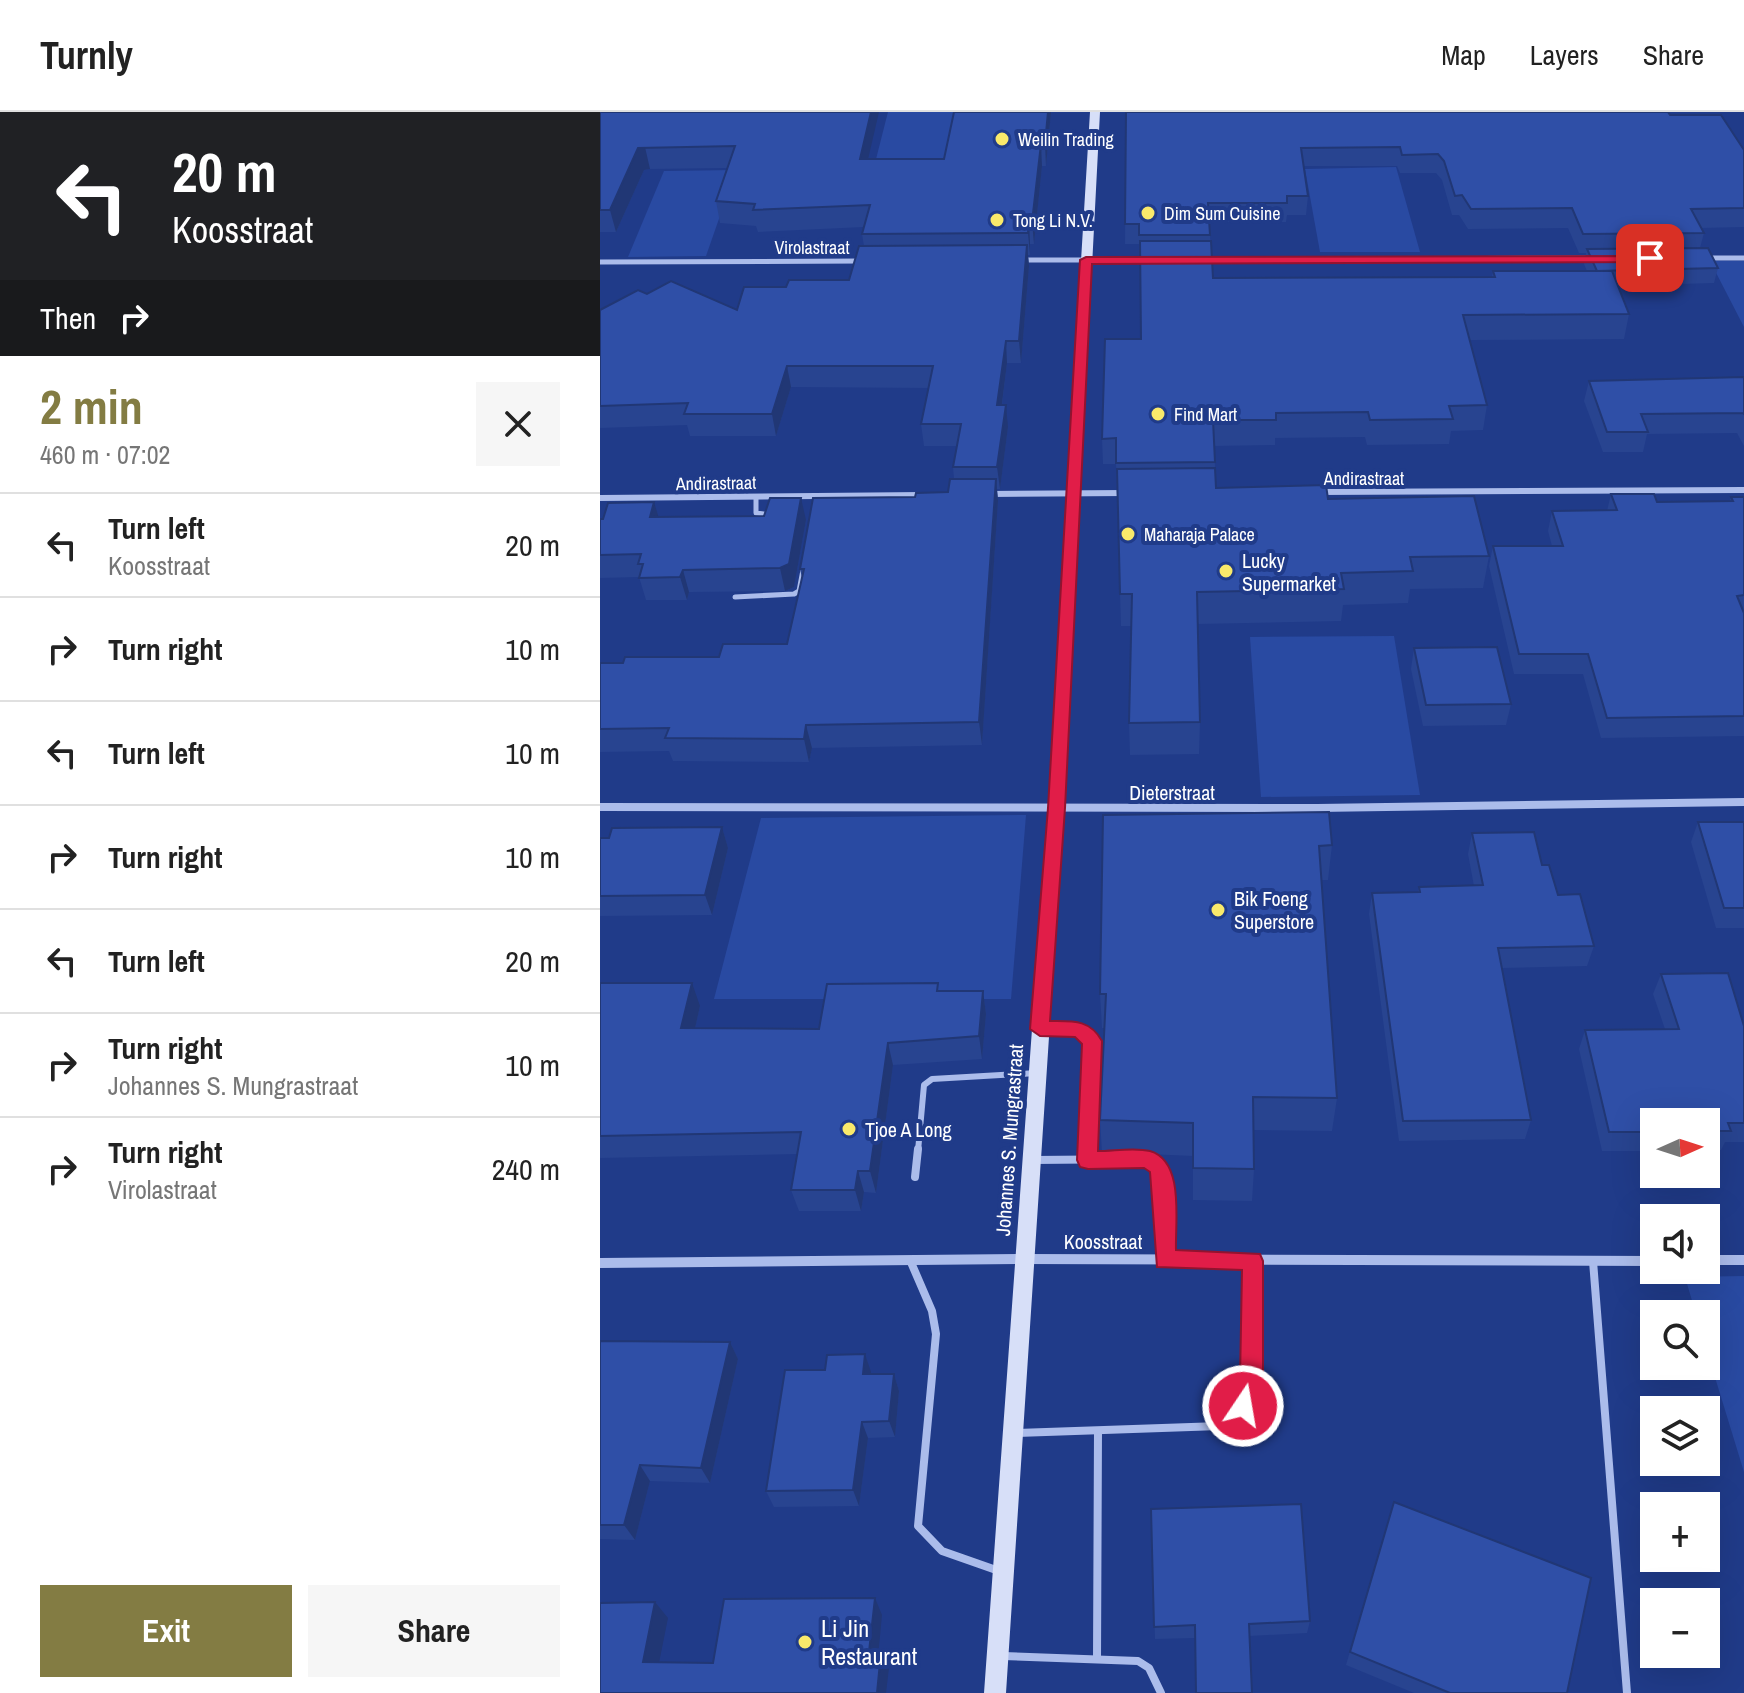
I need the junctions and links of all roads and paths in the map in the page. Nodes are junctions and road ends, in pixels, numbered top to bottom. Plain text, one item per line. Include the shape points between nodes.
1 (1095, 112) edge
2 (1603, 258) edge
3 (1697, 258) edge
4 (1744, 258) edge
5 (1008, 260) edge
6 (1086, 260) junction
7 (1149, 260) edge
8 (1196, 260) edge
9 (867, 261) edge
10 (600, 262) edge
11 (1744, 490) edge
12 (1306, 492) edge
13 (1134, 493) edge
14 (976, 494) edge
15 (1072, 494) junction
16 (816, 495) junction
17 (928, 495) edge
18 (756, 497) junction
19 (600, 498) edge
20 (814, 504) edge
21 (786, 514) edge
22 (804, 560) edge
23 (735, 597) dead end
24 (1744, 802) edge
25 (600, 807) edge
26 (1056, 808) junction
27 (1040, 1029) junction
28 (1037, 1073) junction
29 (1030, 1160) junction
30 (1088, 1160) junction
31 (915, 1177) dead end
32 (1022, 1259) junction
33 (910, 1260) junction
34 (1165, 1260) junction
35 (1720, 1260) edge
36 (1744, 1260) edge
37 (1253, 1261) junction
38 (1593, 1261) junction
39 (1640, 1261) edge
40 (600, 1263) edge
41 (1098, 1431) junction
42 (1011, 1433) junction
43 (1001, 1572) junction
44 (996, 1656) junction
45 (1097, 1659) junction
46 (995, 1693) edge
47 (1161, 1693) edge
48 (1627, 1693) edge

1 - 6 street, Johannes S. Mungrastraat
2 - 8 street
3 - 4 street
5 - 6 street
6 - 7 street
6 - 15 street, Johannes S. Mungrastraat
9 - 10 street, Virolastraat
11 - 12 street, Andirastraat
13 - 15 street
14 - 15 street
15 - 26 street, Johannes S. Mungrastraat
16 - 17 street, Andirastraat
16 - 18 street, Andirastraat
16 - 20 lane
18 - 19 street, Andirastraat
18 - 21 lane via 756,513
22 - 23 lane via 794,594
24 - 26 street, Dieterstraat
25 - 26 street, Dieterstraat
26 - 27 street, Johannes S. Mungrastraat
27 - 28 street, Johannes S. Mungrastraat
27 - 30 lane via 1080,1029 1092,1041
28 - 29 street, Johannes S. Mungrastraat
28 - 31 lane via 932,1079 924,1085
29 - 30 lane
29 - 32 street, Johannes S. Mungrastraat
30 - 34 lane via 1147,1159 1158,1165
32 - 33 street, Koosstraat
32 - 34 street, Koosstraat
32 - 42 street, Johannes S. Mungrastraat
33 - 40 street, Koosstraat
33 - 43 lane via 936,1334 918,1526 940,1551
34 - 37 street, Koosstraat
35 - 36 street
37 - 38 street, Koosstraat
37 - 41 lane via 1252,1380 1243,1406 1220,1426
38 - 39 street, Koosstraat
38 - 48 lane
41 - 42 lane
41 - 45 lane
42 - 43 street, Johannes S. Mungrastraat
43 - 44 street, Johannes S. Mungrastraat
44 - 45 lane
44 - 46 street, Johannes S. Mungrastraat
45 - 47 lane via 1138,1661 1149,1668

